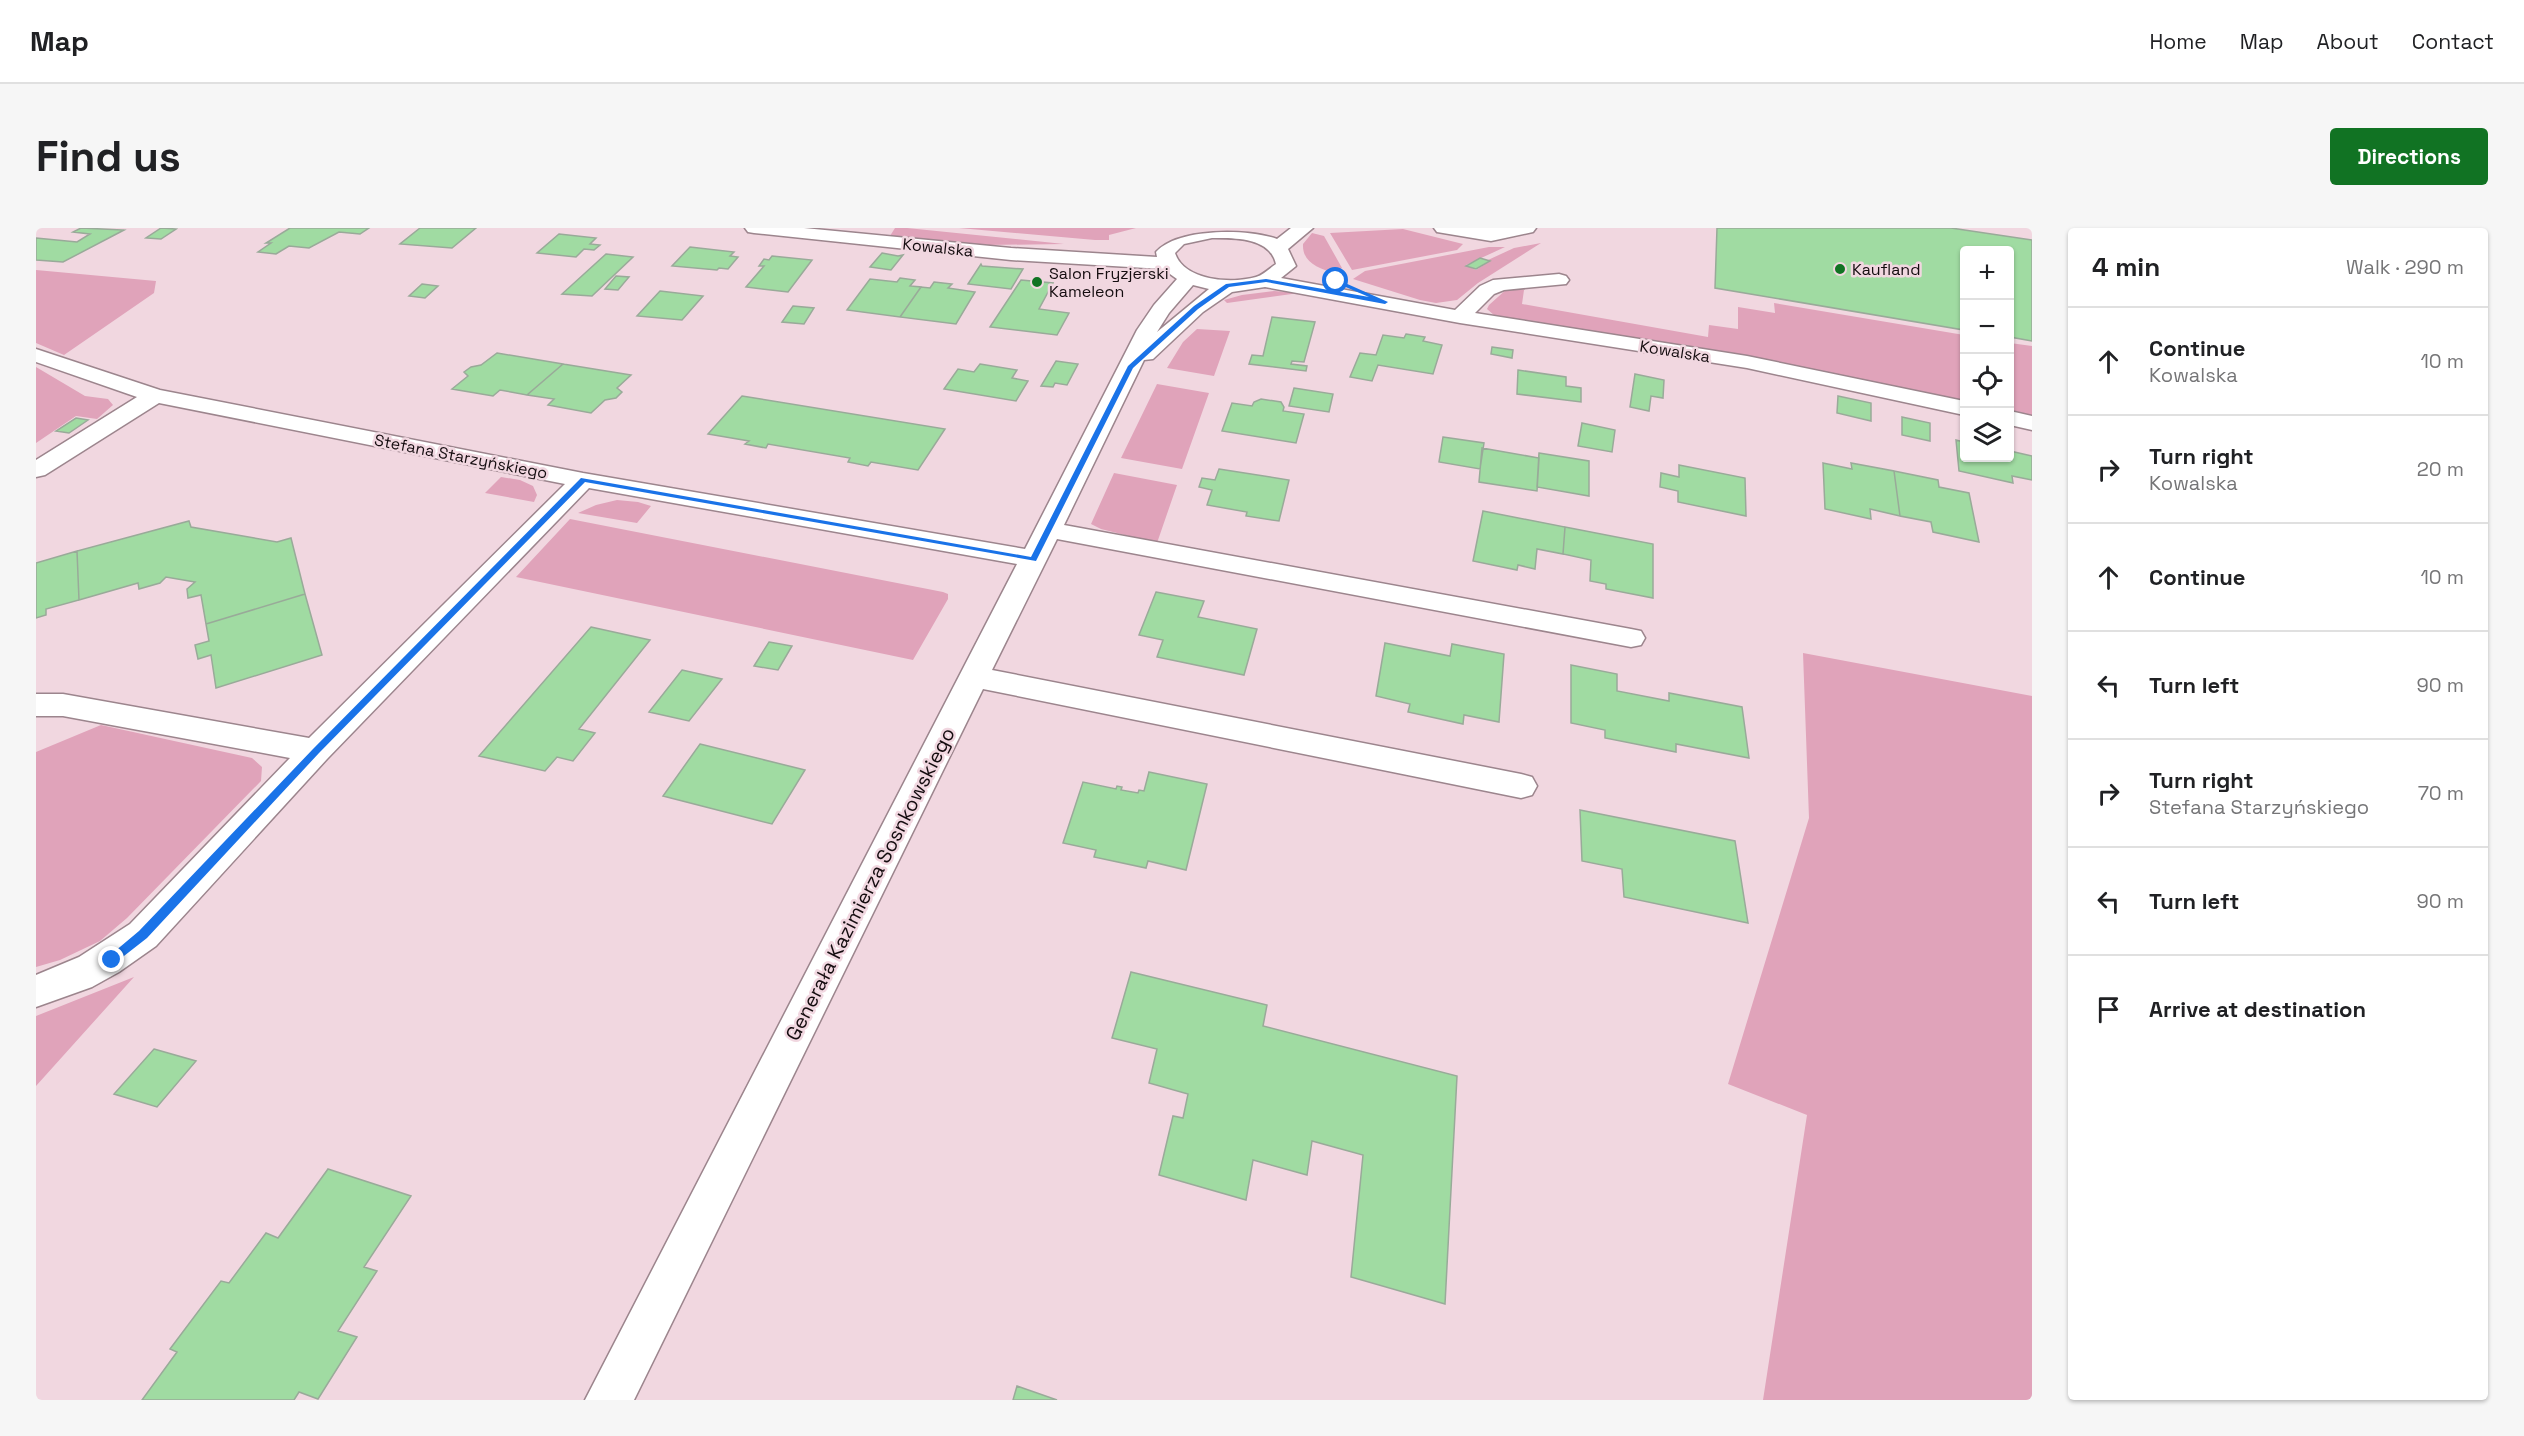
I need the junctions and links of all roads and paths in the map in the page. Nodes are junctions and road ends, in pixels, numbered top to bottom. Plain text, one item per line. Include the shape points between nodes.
1 (754, 228) edge
2 (1252, 228) edge
3 (1304, 228) edge
4 (1443, 228) edge
5 (1527, 228) edge
6 (1232, 232) junction
7 (1282, 253) junction
8 (1167, 254) junction
9 (1188, 278) junction
10 (1266, 280) junction
11 (1559, 280) dead end
12 (1228, 285) junction
13 (1385, 302) junction
14 (1460, 317) junction
15 (36, 355) edge
16 (1130, 368) junction
17 (155, 396) junction
18 (1960, 407) edge
19 (2014, 419) edge
20 (2032, 423) edge
21 (36, 470) edge
22 (583, 480) junction
23 (1041, 545) junction
24 (1631, 638) dead end
25 (974, 677) junction
26 (36, 705) edge
27 (316, 751) junction
28 (1521, 786) dead end
29 (36, 991) edge
30 (609, 1400) edge

1 - 8 street, Kowalska via 1102,261
2 - 6 street
3 - 7 street via 1288,238
4 - 5 street via 1491,235
6 - 7 street, Kowalska via 1259,238
6 - 8 street via 1179,239
7 - 10 street via 1286,266
7 - 13 street, Kowalska
8 - 9 street via 1174,271
9 - 12 street
9 - 16 street, Generała Kazimierza Sosnkowskiego via 1145,332
10 - 12 street
10 - 13 street, Kowalska
11 - 14 street via 1500,284 1487,290
12 - 16 street, Generała Kazimierza Sosnkowskiego via 1196,308
13 - 14 street, Kowalska
14 - 18 street, Kowalska via 1747,362
15 - 17 street, Stefana Starzyńskiego
16 - 23 street, Generała Kazimierza Sosnkowskiego
17 - 21 street
17 - 22 street, Stefana Starzyńskiego
19 - 20 street
22 - 23 street, Stefana Starzyńskiego
22 - 27 street
23 - 24 street, Stefana Starzyńskiego
23 - 25 street, Generała Kazimierza Sosnkowskiego
25 - 28 street
25 - 30 street, Generała Kazimierza Sosnkowskiego
26 - 27 street via 63,705
27 - 29 street via 143,934 112,960 54,987

